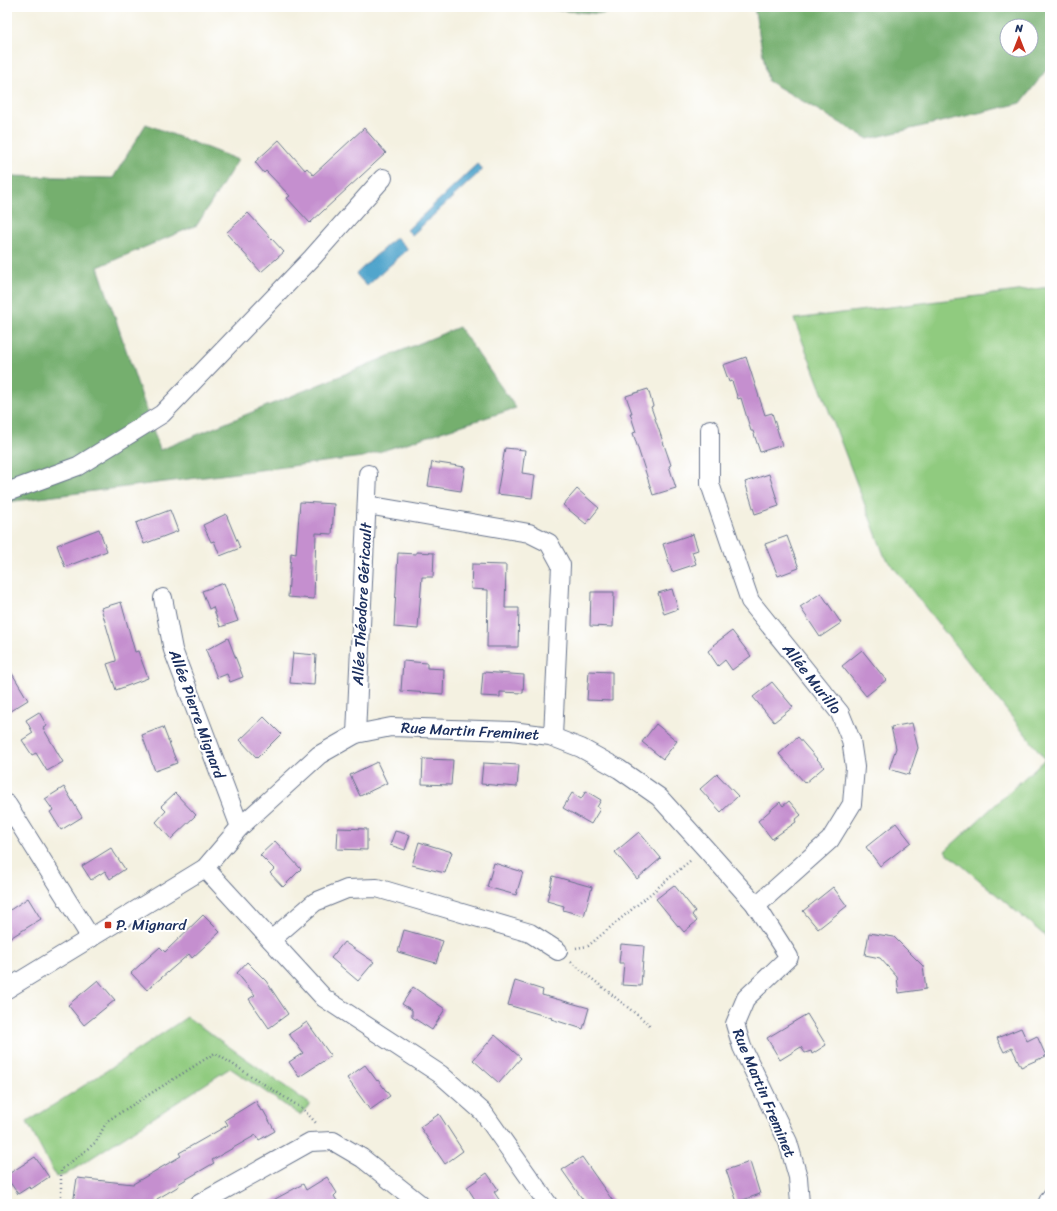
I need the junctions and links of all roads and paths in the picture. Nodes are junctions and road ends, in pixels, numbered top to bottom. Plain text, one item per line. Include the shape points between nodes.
1 (383, 178) dead end
2 (710, 429) dead end
3 (368, 474) dead end
4 (7, 492) edge
5 (367, 505) junction
6 (163, 598) dead end
7 (356, 734) junction
8 (553, 736) junction
9 (7, 804) edge
10 (240, 827) junction
11 (705, 848) junction
12 (205, 868) junction
13 (756, 906) junction
14 (90, 938) junction
15 (271, 940) junction
16 (558, 951) junction
17 (7, 989) edge
18 (651, 1026) dead end
19 (333, 1141) junction
20 (1050, 1198) edge
21 (61, 1204) edge
22 (199, 1204) edge
23 (420, 1204) edge
24 (548, 1204) edge
25 (800, 1204) edge
26 (1047, 1204) edge

1 - 4 street via 312,258 162,414 78,466
2 - 13 street, Allée Murillo via 710,484 750,601 840,713 851,740 855,768 852,804 830,840
3 - 5 street, Allée Théodore Géricault
5 - 7 street, Allée Théodore Géricault
5 - 8 street via 529,534 549,543 561,565
6 - 10 street, Allée Pierre Mignard via 172,650
7 - 8 street, Rue Martin Freminet via 391,727 512,731
7 - 10 street, Rue Martin Freminet via 319,756
8 - 11 street, Rue Martin Freminet via 619,769 659,797
9 - 14 street
10 - 12 street, Rue Martin Freminet
11 - 13 street, Rue Martin Freminet
11 - 16 path via 588,946
12 - 14 street, Rue Martin Freminet
12 - 15 street
13 - 25 street, Rue Martin Freminet via 789,957 746,998 735,1024 742,1047 788,1142 798,1177
14 - 17 street, Rue Martin Freminet
15 - 16 street via 315,902 347,889 377,888 530,933
15 - 24 street via 324,998 440,1074 483,1112
16 - 18 path
19 - 21 path via 303,1109 215,1053 108,1121 96,1142 61,1170
19 - 22 street via 310,1142
19 - 23 street via 362,1158
20 - 26 street

